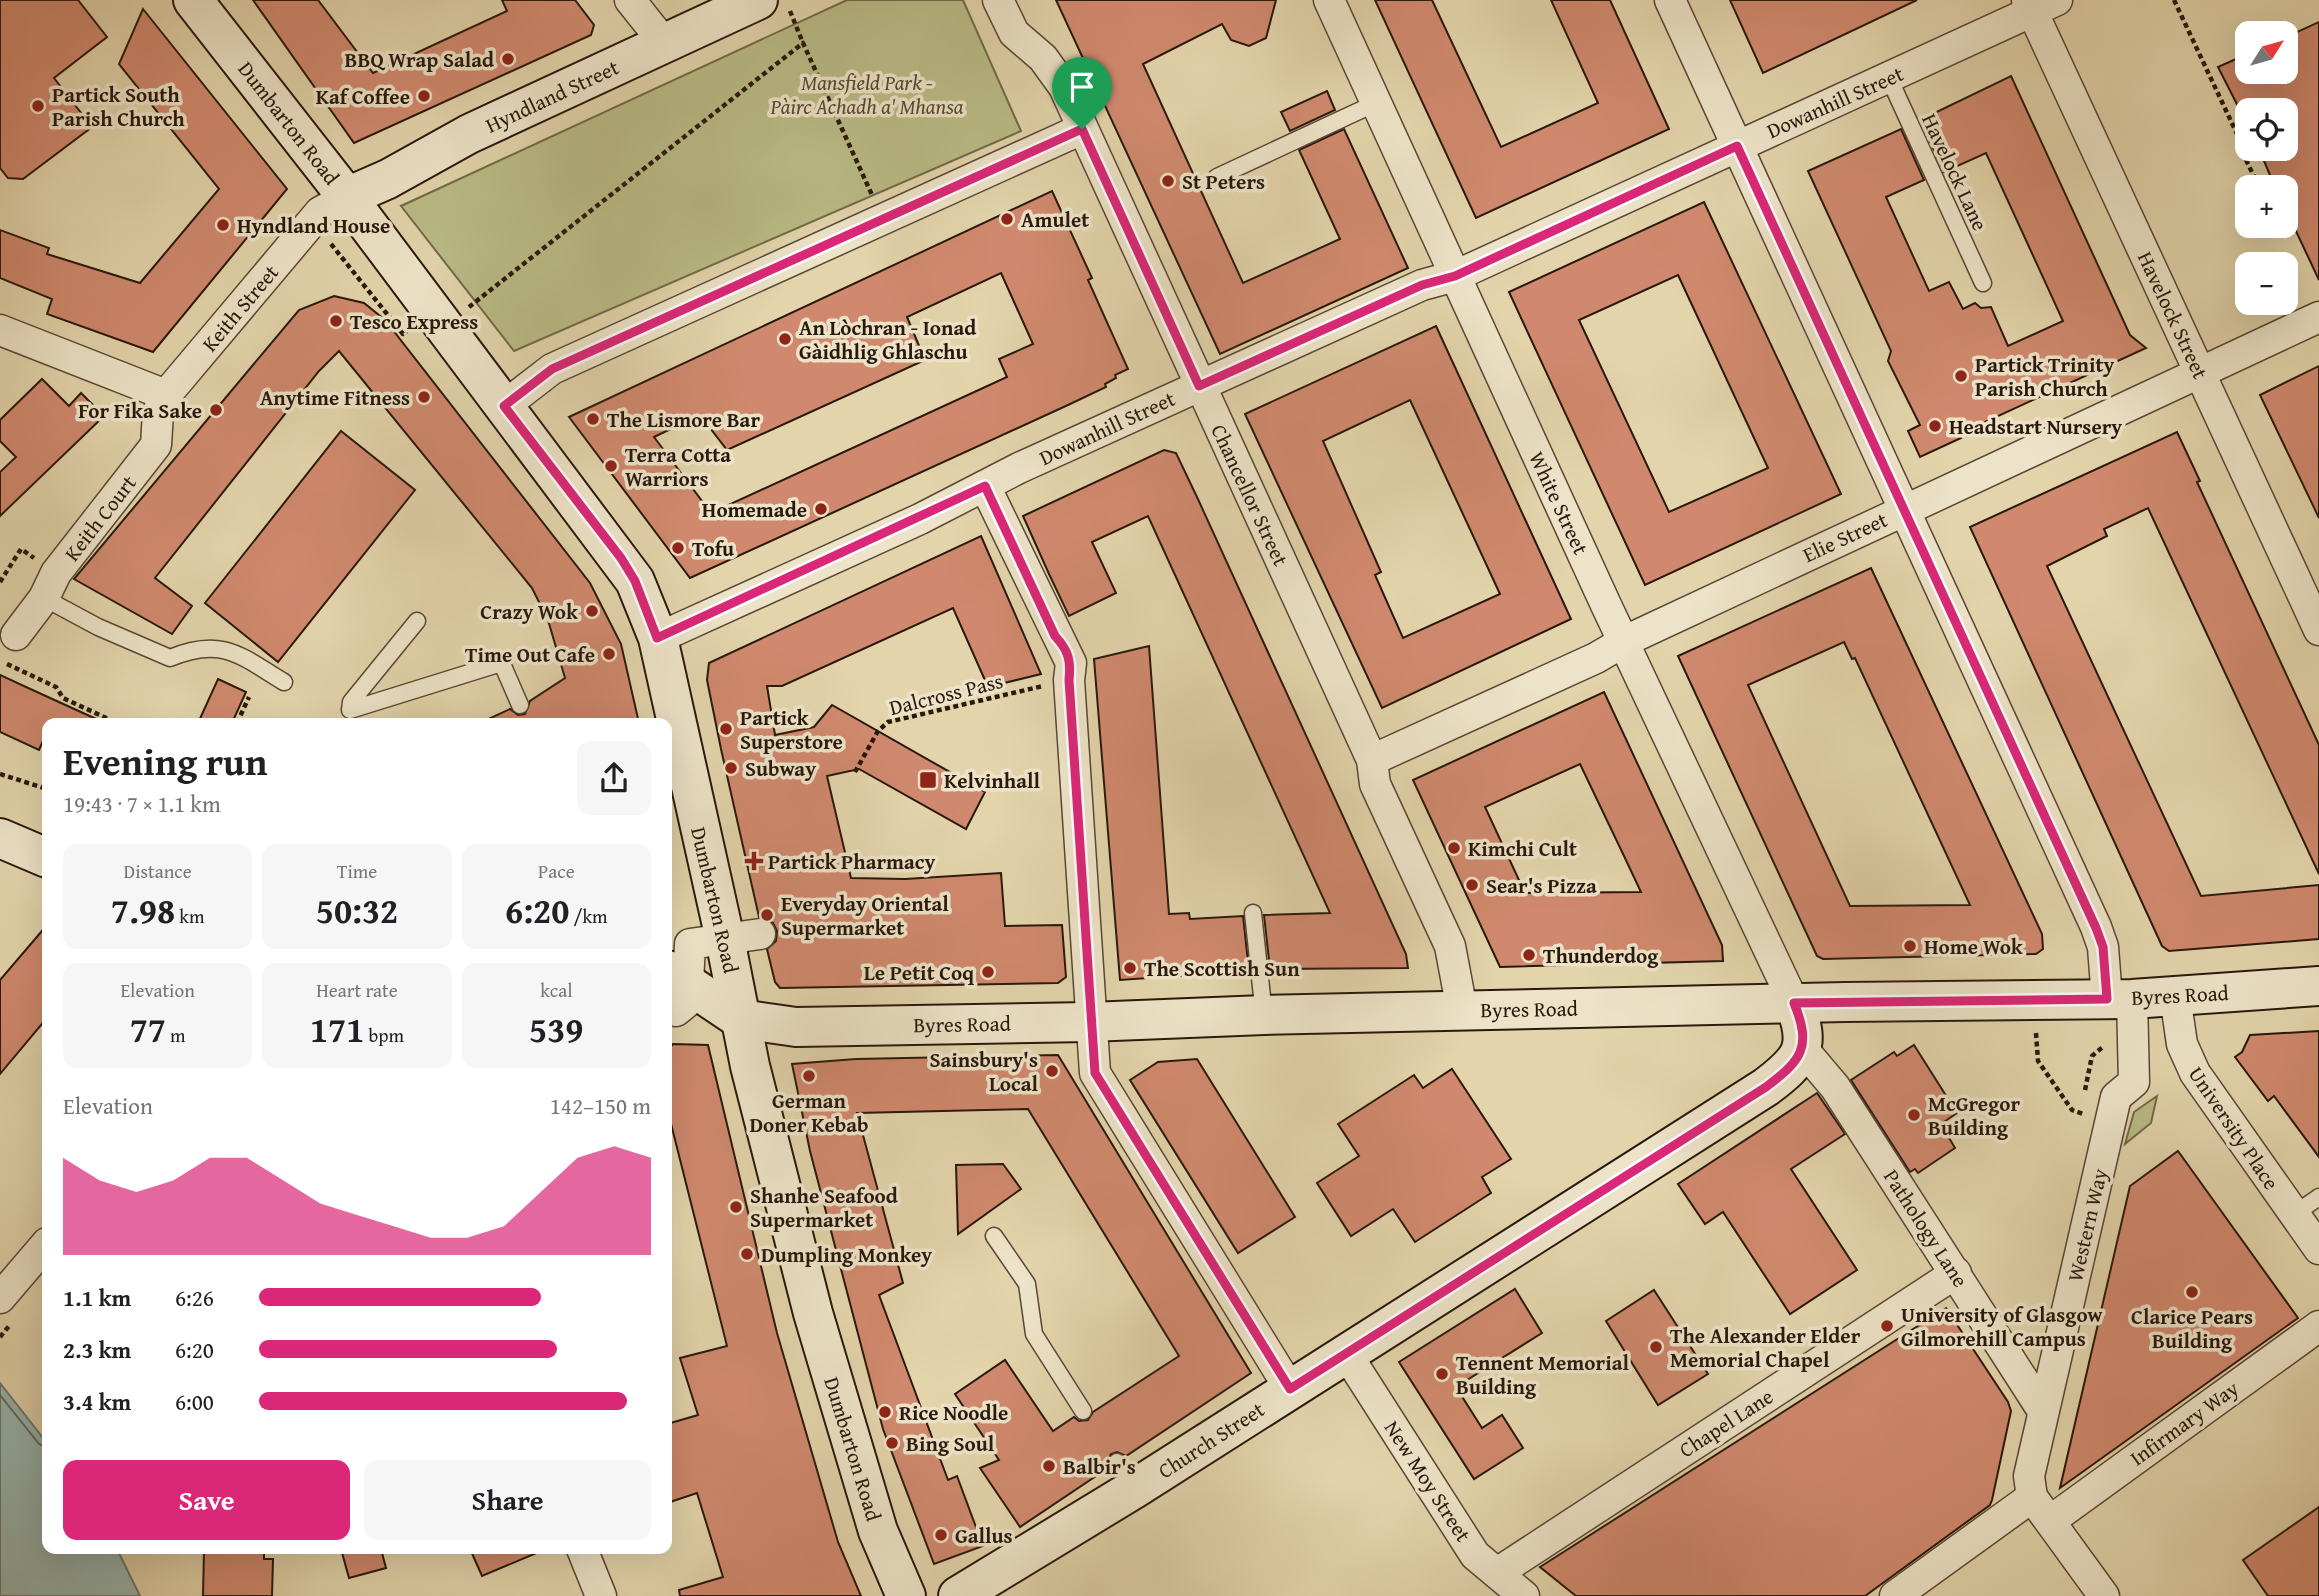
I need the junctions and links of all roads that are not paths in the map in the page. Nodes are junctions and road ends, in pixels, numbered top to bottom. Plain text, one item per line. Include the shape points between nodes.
1 (193, 0) edge
2 (630, 0) edge
3 (758, 0) edge
4 (998, 0) edge
5 (1329, 0) edge
6 (1670, 0) edge
7 (2039, 4) edge
8 (665, 44) junction
9 (1889, 78) junction
10 (1376, 103) junction
11 (1082, 129) junction
12 (1737, 146) junction
13 (1217, 177) dead end
14 (347, 197) junction
15 (1455, 276) junction
16 (1983, 283) dead end
17 (2319, 317) edge
18 (0, 330) edge
19 (2200, 372) junction
20 (1199, 386) junction
21 (166, 395) junction
22 (504, 406) junction
23 (985, 486) junction
24 (1905, 509) junction
25 (44, 598) junction
26 (417, 621) dead end
27 (2319, 630) edge
28 (16, 635) dead end
29 (657, 638) junction
30 (1625, 641) junction
31 (284, 682) dead end
32 (520, 705) dead end
33 (669, 718) edge
34 (672, 742) edge
35 (1372, 760) junction
36 (678, 784) edge
37 (0, 838) edge
38 (42, 856) edge
39 (1252, 913) dead end
40 (742, 936) junction
41 (2319, 986) edge
42 (677, 988) edge
43 (2175, 996) junction
44 (2120, 999) junction
45 (1794, 1003) junction
46 (1462, 1010) junction
47 (1265, 1015) junction
48 (740, 1019) junction
49 (1089, 1022) junction
50 (1802, 1048) junction
51 (2319, 1197) edge
52 (2293, 1214) junction
53 (995, 1236) dead end
54 (2316, 1246) edge
55 (42, 1249) edge
56 (1956, 1273) junction
57 (0, 1298) edge
58 (2319, 1326) edge
59 (1346, 1353) junction
60 (1290, 1389) junction
61 (1083, 1411) dead end
62 (2043, 1411) junction
63 (2032, 1497) junction
64 (2050, 1521) junction
65 (584, 1554) edge
66 (1497, 1573) junction
67 (601, 1596) edge
68 (906, 1596) edge
69 (958, 1596) edge
70 (1524, 1596) edge
71 (1895, 1596) edge
72 (2104, 1596) edge

1 - 14 street, Dumbarton Road
2 - 8 street
3 - 8 street, Hyndland Street
4 - 11 street, Chancellor Street via 1014,33 1055,72
5 - 10 street, White Street
6 - 12 street, Western Way
7 - 9 street, Dowanhill Street
7 - 19 street, Havelock Street
8 - 14 street, Hyndland Street via 469,134
9 - 12 street, Dowanhill Street
9 - 16 lane, Havelock Lane
10 - 13 lane
10 - 15 street, White Street
11 - 20 street, Chancellor Street
11 - 22 street via 552,369
12 - 15 street, Dowanhill Street
12 - 24 street, Western Way
14 - 21 street, Keith Street via 320,212
14 - 22 street, Dumbarton Road
15 - 20 street, Dowanhill Street via 1422,285
15 - 30 street, White Street
17 - 19 street, Elie Street
18 - 21 street
19 - 24 street, Elie Street
19 - 27 street, Havelock Street
20 - 23 street, Dowanhill Street
20 - 35 street, Chancellor Street
21 - 25 street, Keith Court via 158,412 156,445 56,573
22 - 29 street, Dumbarton Road via 621,558
23 - 29 street, Dowanhill Street
23 - 49 street via 1071,663
24 - 30 street, Elie Street
24 - 44 street, Western Way via 2096,928
25 - 28 street, Keith Court
25 - 31 lane via 170,658 207,647 236,653
26 - 32 lane via 349,710 498,664
29 - 33 street, Dumbarton Road
30 - 35 street, Elie Street
30 - 45 street, White Street
34 - 36 street, Dumbarton Road
35 - 46 street, Chancellor Street via 1375,784 1450,946
36 - 40 street, Dumbarton Road
37 - 38 street
39 - 47 lane
40 - 42 street via 690,944
40 - 48 street, Dumbarton Road
41 - 43 street, Byres Road
42 - 48 street
43 - 44 street, Byres Road
43 - 52 street, University Place via 2182,1044 2195,1073
44 - 45 street, Byres Road
44 - 62 street, Western Way via 2133,1044 2134,1082 2116,1097
45 - 46 street, Byres Road
45 - 50 street via 1803,1026
46 - 47 street, Byres Road
47 - 49 street, Byres Road
48 - 49 street, Byres Road via 796,1027
48 - 68 street, Dumbarton Road via 813,1313 878,1531
49 - 60 street via 1095,1073
50 - 56 street, Pathology Lane via 1835,1087
50 - 59 street, Church Street via 1787,1072 1766,1087
51 - 52 lane
52 - 54 street, University Place
53 - 61 lane via 1027,1284 1034,1334
55 - 57 street
56 - 62 street, Pathology Lane
56 - 66 street, Chapel Lane
58 - 64 street, Infirmary Way
59 - 60 street, Church Street
59 - 66 street, New Moy Street via 1475,1555
60 - 69 street, Church Street via 1126,1476
62 - 63 street, Western Way via 2029,1476
63 - 64 street
63 - 71 street
64 - 72 street
65 - 67 street
66 - 70 street, New Moy Street

